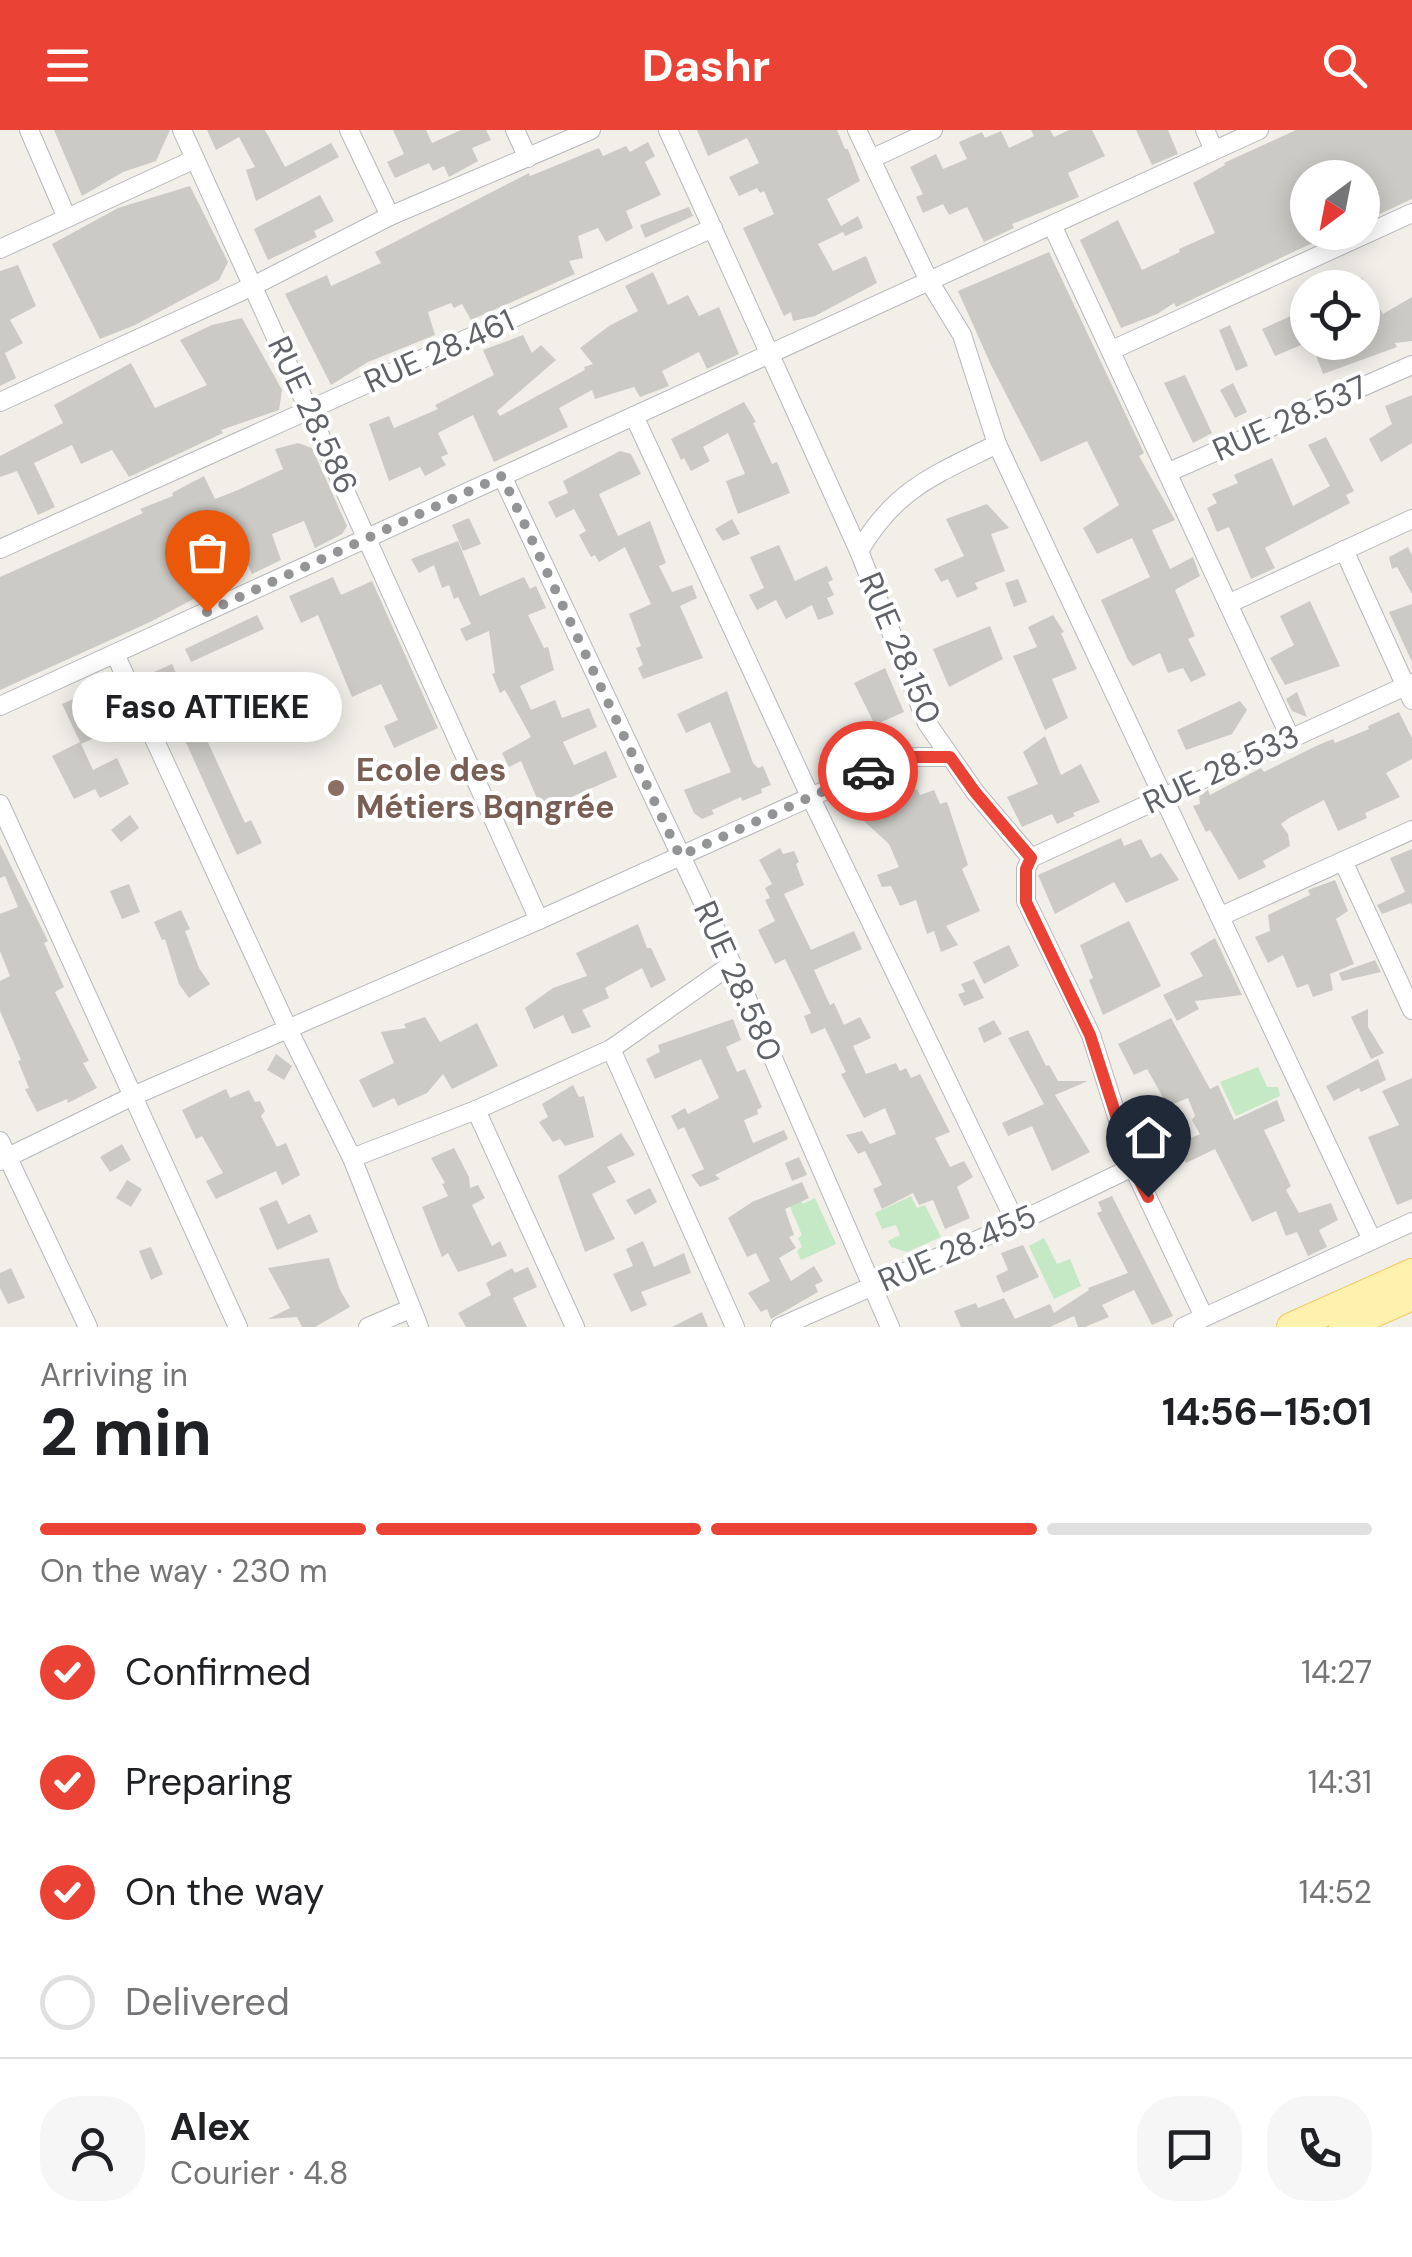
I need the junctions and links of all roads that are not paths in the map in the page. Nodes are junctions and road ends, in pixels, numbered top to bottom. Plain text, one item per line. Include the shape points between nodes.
1 (28, 130) edge
2 (182, 130) edge
3 (350, 130) edge
4 (515, 130) edge
5 (591, 130) edge
6 (668, 130) edge
7 (857, 130) edge
8 (933, 130) edge
9 (1204, 130) edge
10 (1259, 130) edge
11 (1214, 150) junction
12 (528, 158) junction
13 (195, 159) junction
14 (871, 159) junction
15 (1412, 213) edge
16 (390, 216) junction
17 (68, 218) junction
18 (1052, 225) junction
19 (714, 228) junction
20 (0, 248) edge
21 (929, 281) junction
22 (253, 286) junction
23 (1112, 350) junction
24 (771, 353) junction
25 (1412, 365) edge
26 (0, 402) edge
27 (310, 409) junction
28 (634, 416) junction
29 (998, 444) junction
30 (1169, 472) junction
31 (502, 476) junction
32 (1412, 519) edge
33 (369, 537) junction
34 (0, 549) edge
35 (1344, 550) junction
36 (860, 551) junction
37 (1228, 604) junction
38 (115, 654) junction
39 (1410, 690) edge
40 (0, 706) edge
41 (1290, 737) junction
42 (950, 757) junction
43 (1165, 795) junction
44 (810, 796) junction
45 (0, 804) edge
46 (1412, 830) edge
47 (680, 856) junction
48 (1031, 858) junction
49 (1343, 861) junction
50 (1221, 916) junction
51 (540, 920) junction
52 (732, 964) junction
53 (1412, 1010) edge
54 (288, 1029) junction
55 (612, 1048) junction
56 (133, 1096) junction
57 (476, 1110) junction
58 (2, 1153) edge
59 (352, 1158) junction
60 (1133, 1168) junction
61 (1412, 1222) edge
62 (1016, 1223) junction
63 (1372, 1240) junction
64 (1412, 1272) edge
65 (871, 1286) junction
66 (1412, 1296) edge
67 (410, 1309) junction
68 (1204, 1317) junction
69 (88, 1327) edge
70 (238, 1327) edge
71 (368, 1327) edge
72 (419, 1327) edge
73 (575, 1327) edge
74 (735, 1327) edge
75 (780, 1327) edge
76 (890, 1327) edge
77 (1183, 1327) edge
78 (1291, 1327) edge
79 (1343, 1327) edge

1 - 17 street
2 - 13 street, RUE 28.586
3 - 16 street
4 - 12 street
5 - 12 street
6 - 19 street, RUE 28.150
7 - 14 street
8 - 14 street
9 - 11 street
10 - 11 street
11 - 18 street
12 - 16 street
13 - 17 street
13 - 22 street, RUE 28.586
14 - 21 street
15 - 23 street
16 - 22 street
17 - 20 street
18 - 21 street
18 - 23 street
19 - 24 street, RUE 28.150
19 - 27 street, RUE 28.461
21 - 24 street
21 - 29 street via 962,335
22 - 26 street
22 - 27 street, RUE 28.586
23 - 30 street
24 - 28 street
24 - 36 street, RUE 28.150
25 - 30 street, RUE 28.537
27 - 33 street, RUE 28.586
27 - 34 street, RUE 28.461
28 - 31 street
28 - 44 street
29 - 36 street via 898,498
29 - 43 street
30 - 37 street
31 - 33 street
31 - 47 street, RUE 28.580
32 - 35 street
33 - 38 street
33 - 51 street, RUE 28.586
35 - 37 street
35 - 39 street
36 - 42 street, RUE 28.150 via 927,722
37 - 41 street
38 - 40 street
38 - 54 street
39 - 41 street, RUE 28.533
41 - 43 street, RUE 28.533
42 - 44 street via 904,757
42 - 48 street, RUE 28.150
43 - 48 street, RUE 28.533
43 - 50 street
44 - 47 street
44 - 62 street
45 - 56 street
46 - 49 street
47 - 51 street
47 - 52 street, RUE 28.580
48 - 60 street via 1026,902 1090,1035
49 - 50 street
49 - 53 street
50 - 63 street
51 - 54 street
52 - 55 street
52 - 65 street, RUE 28.580
54 - 56 street
54 - 59 street
55 - 57 street
55 - 74 street
56 - 58 street
56 - 70 street
57 - 59 street
57 - 73 street
58 - 69 street
59 - 67 street
60 - 62 street, RUE 28.455
60 - 68 street
61 - 63 street
62 - 65 street, RUE 28.455
63 - 68 street
64 - 78 main road
65 - 75 street, RUE 28.455
65 - 76 street, RUE 28.580
66 - 79 main road
67 - 71 street
67 - 72 street
68 - 77 street

